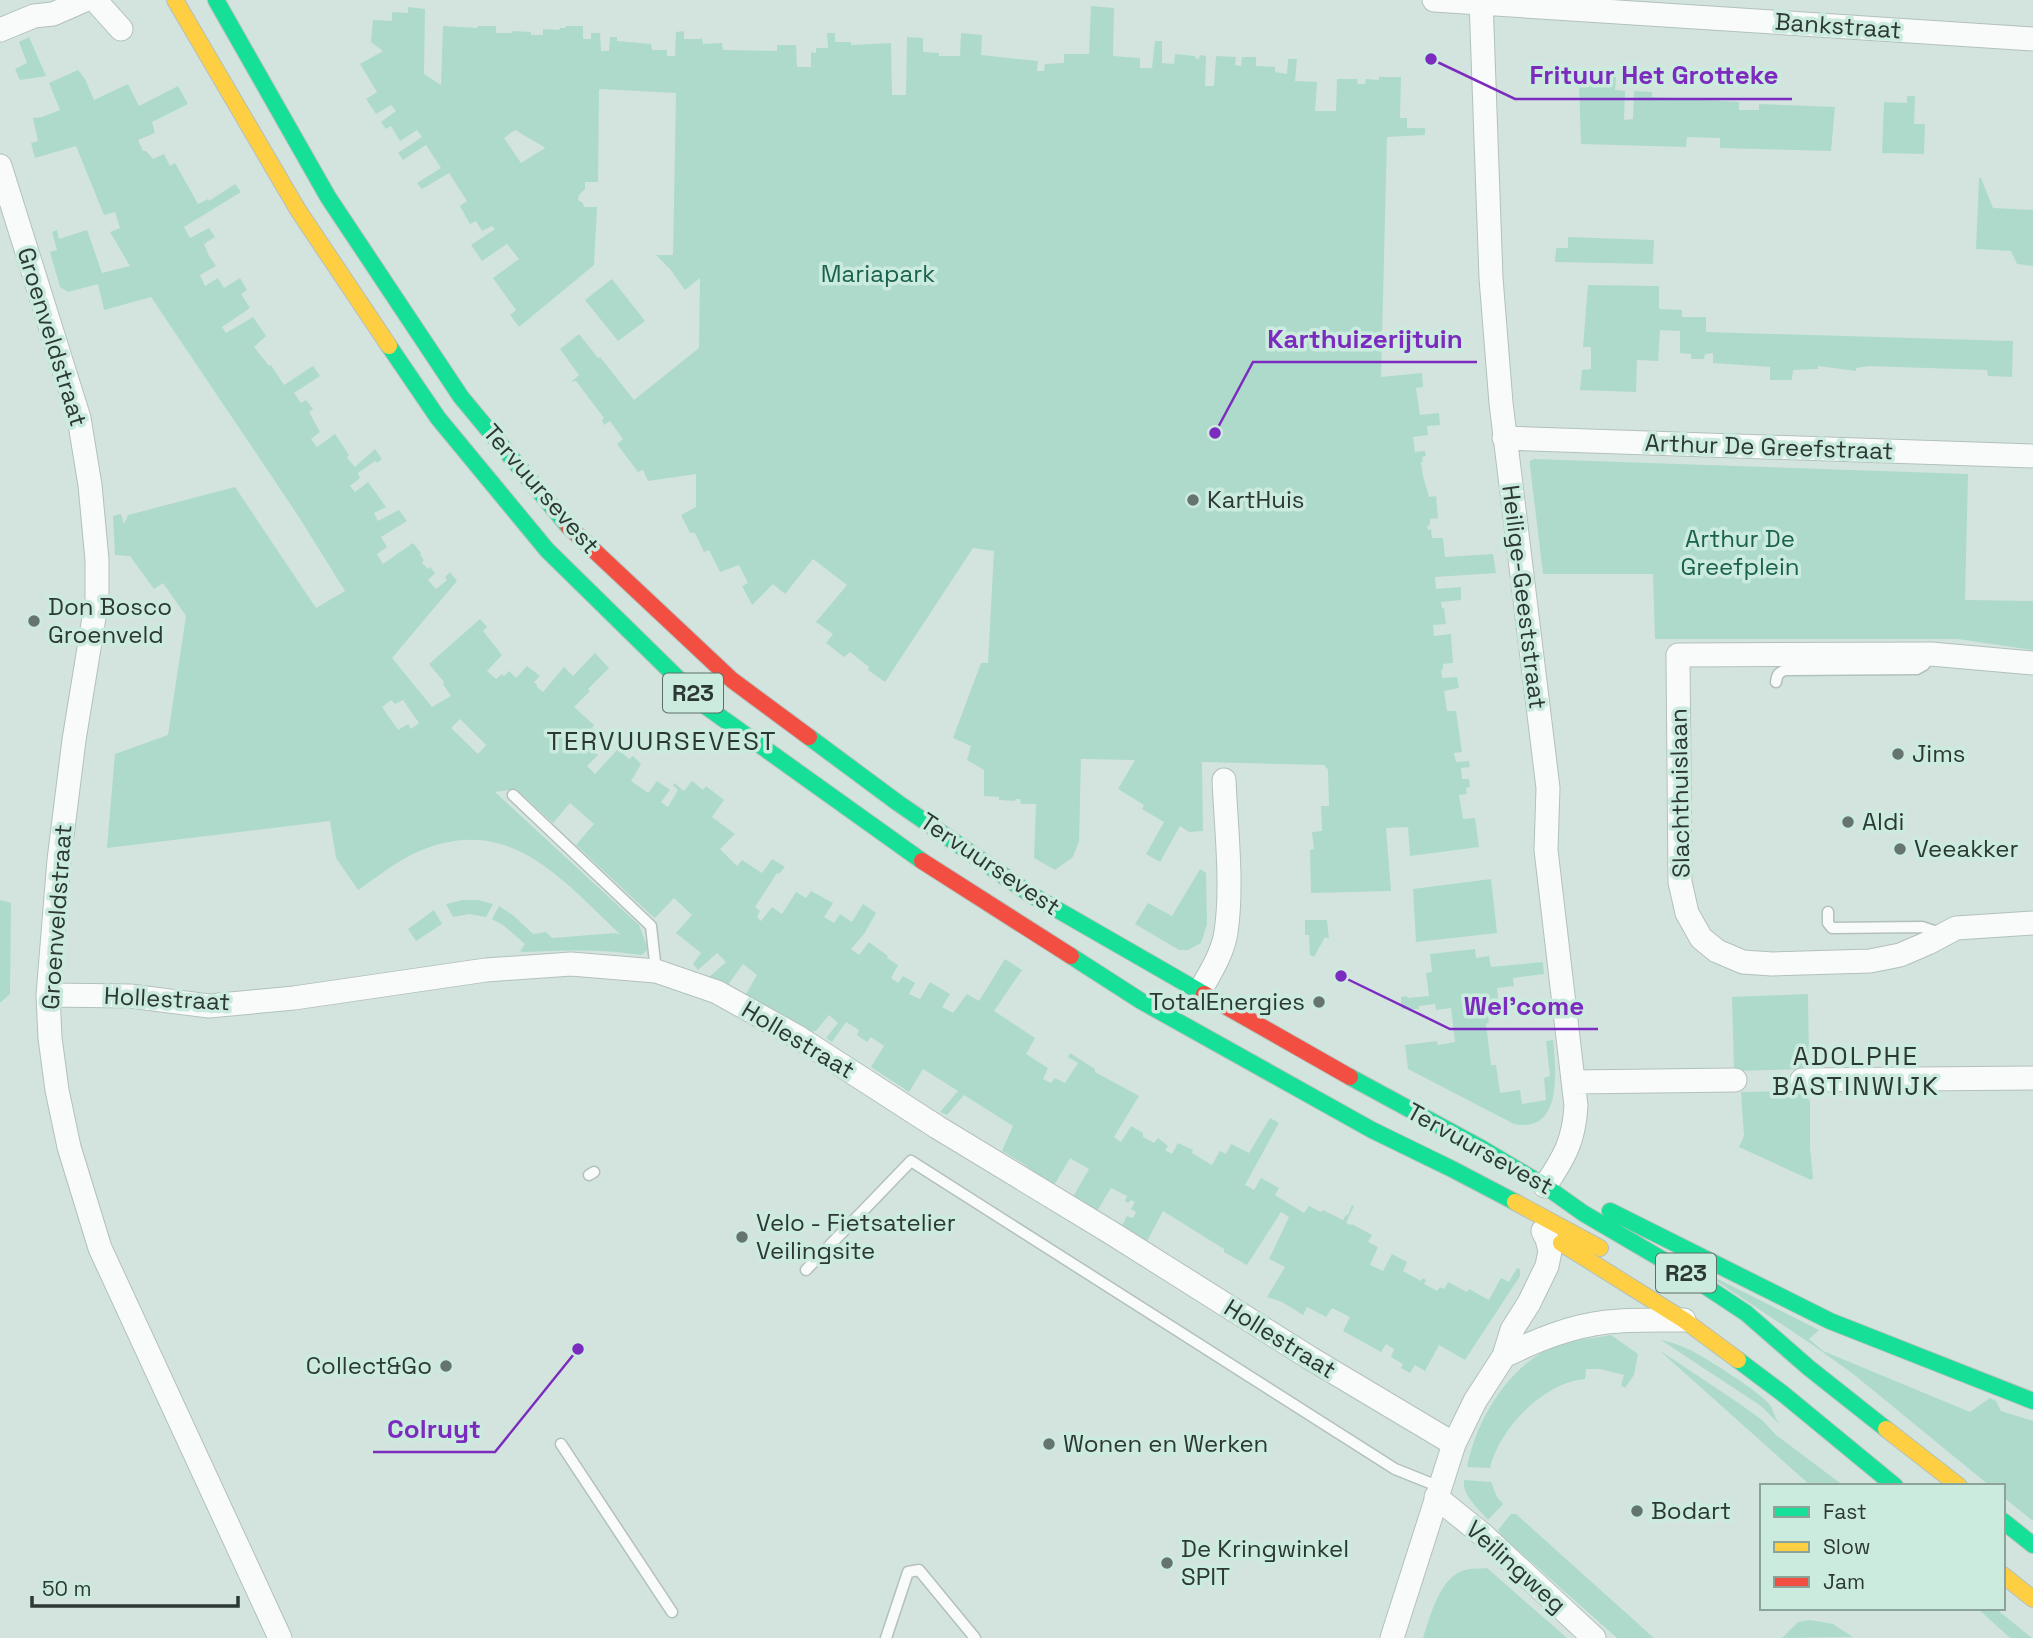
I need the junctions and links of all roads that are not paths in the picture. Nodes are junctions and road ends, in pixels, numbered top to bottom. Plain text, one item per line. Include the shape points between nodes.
1 (85, 0) edge
2 (95, 0) edge
3 (175, 0) edge
4 (216, 0) edge
5 (1434, 0) edge
6 (1481, 1) edge
7 (121, 29) dead end
8 (0, 30) edge
9 (2033, 39) edge
10 (0, 166) edge
11 (1504, 438) junction
12 (2033, 456) edge
13 (1931, 654) junction
14 (2033, 663) edge
15 (1776, 682) dead end
16 (1224, 780) dead end
17 (513, 795) dead end
18 (1828, 912) dead end
19 (2033, 923) edge
20 (1945, 934) junction
21 (656, 971) junction
22 (1200, 991) junction
23 (48, 995) junction
24 (2033, 1078) edge
25 (1735, 1080) dead end
26 (1802, 1080) dead end
27 (1573, 1082) junction
28 (1452, 1169) junction
29 (1549, 1189) junction
30 (1543, 1231) junction
31 (1613, 1256) dead end
32 (806, 1270) dead end
33 (1684, 1320) junction
34 (1743, 1331) dead end
35 (1504, 1356) junction
36 (1810, 1368) junction
37 (2032, 1399) edge
38 (561, 1444) dead end
39 (1454, 1444) junction
40 (1893, 1484) edge
41 (1957, 1484) edge
42 (1438, 1492) junction
43 (2005, 1523) edge
44 (2033, 1545) edge
45 (2005, 1577) edge
46 (2033, 1599) edge
47 (672, 1612) dead end
48 (280, 1638) edge
49 (886, 1638) edge
50 (975, 1638) edge
51 (1392, 1638) edge
52 (1594, 1638) edge

1 - 8 street
2 - 7 street
3 - 28 main road, Tervuursevest / R23 via 298,210 438,418 547,550 708,708 902,848 1141,1001 1372,1130
4 - 22 main road, Tervuursevest / R23 via 328,197 454,386 574,533 732,680 898,803 1049,906
5 - 6 street, Bankstraat
6 - 9 street, Bankstraat
6 - 11 street, Heilige-Geeststraat via 1491,278
10 - 23 street, Groenveldstraat via 79,418 97,560 97,599 59,860
11 - 12 street, Arthur De Greefstraat
11 - 27 street, Heilige-Geeststraat via 1548,788 1546,850
13 - 14 street, Slachthuislaan
13 - 15 lane via 1917,669 1786,670 1779,672
13 - 20 street, Slachthuislaan via 1678,655 1680,883 1687,913 1700,937 1717,951 1743,962 1870,961 1900,955
16 - 22 street via 1226,934
17 - 21 lane via 651,926
18 - 20 lane via 1832,928 1922,927
19 - 20 street, Slachthuislaan via 1956,928
21 - 23 street, Hollestraat via 571,964 486,970 209,1006 130,996
21 - 39 street, Hollestraat via 717,992 796,1035 1310,1359
22 - 29 main road, Tervuursevest / R23
23 - 48 street, Groenveldstraat via 59,1099 100,1248
24 - 26 street
25 - 27 street
27 - 29 street, Heilige-Geeststraat via 1575,1126
28 - 30 main road, Tervuursevest / R23 via 1466,1190
28 - 31 main road, Tervuursevest / R23
29 - 36 main road, R23 via 1746,1313
29 - 37 main road, Tervuursevest / R23 via 1592,1202 1830,1321
30 - 33 main road, Tervuursevest / R23
30 - 35 street via 1549,1260 1512,1329
32 - 42 lane via 911,1161
33 - 35 street via 1591,1324 1536,1340
33 - 40 main road, Tervuursevest / R23
34 - 36 main road, R23
35 - 39 street
36 - 41 main road, R23
38 - 47 lane
39 - 42 street
42 - 51 street
42 - 52 street, Veilingweg
43 - 44 main road
45 - 46 main road
49 - 50 lane via 908,1572 919,1570

